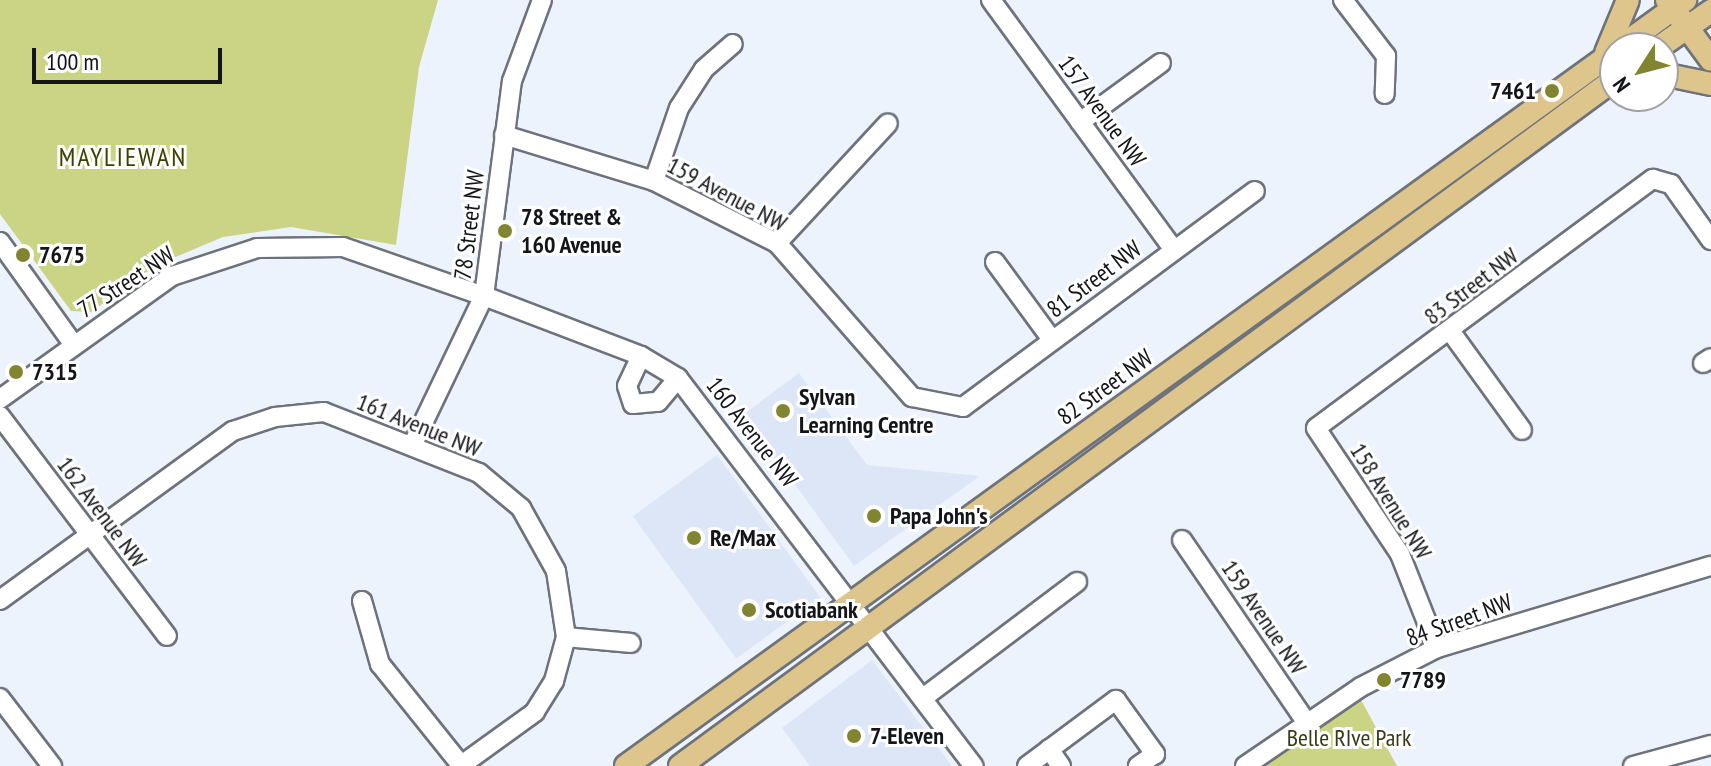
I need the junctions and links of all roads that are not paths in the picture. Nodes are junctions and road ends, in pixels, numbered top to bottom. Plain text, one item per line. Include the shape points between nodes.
1 (542, 0) edge
2 (991, 0) edge
3 (1343, 0) edge
4 (1628, 0) edge
5 (1675, 3) edge
6 (1706, 11) edge
7 (1687, 27) junction
8 (1618, 32) edge
9 (1639, 32) edge
10 (1679, 33) edge
11 (733, 44) dead end
12 (1711, 60) edge
13 (1161, 63) dead end
14 (1599, 63) edge
15 (1679, 77) edge
16 (1711, 84) edge
17 (1599, 91) edge
18 (1385, 94) dead end
19 (1599, 108) edge
20 (1080, 122) junction
21 (888, 123) dead end
22 (504, 135) junction
23 (654, 181) junction
24 (1471, 187) junction
25 (1255, 191) dead end
26 (1711, 240) edge
27 (0, 242) edge
28 (777, 243) junction
29 (343, 247) joint
30 (1174, 250) junction
31 (995, 262) dead end
32 (484, 296) junction
33 (1451, 332) junction
34 (1052, 340) junction
35 (74, 345) junction
36 (641, 356) junction
37 (678, 378) junction
38 (0, 399) edge
39 (963, 407) joint
40 (0, 416) edge
41 (1316, 428) joint
42 (1522, 430) dead end
43 (412, 446) junction
44 (86, 533) junction
45 (1182, 540) dead end
46 (1711, 566) edge
47 (1077, 582) dead end
48 (0, 600) edge
49 (362, 601) dead end
50 (849, 603) junction
51 (870, 628) junction
52 (167, 636) dead end
53 (566, 637) junction
54 (631, 643) dead end
55 (1437, 648) junction
56 (0, 698) edge
57 (923, 698) junction
58 (1306, 722) junction
59 (1711, 745) edge
60 (1049, 749) junction
61 (461, 765) edge
62 (52, 766) edge
63 (626, 766) edge
64 (680, 766) edge
65 (974, 766) edge
66 (1027, 766) edge
67 (1061, 766) edge
68 (1138, 766) edge
69 (1245, 766) edge
70 (1633, 766) edge

1 - 22 street, 78 Street NW via 526,29
2 - 20 street, 157 Avenue NW
3 - 18 street via 1386,56
4 - 8 main road
5 - 7 main road
5 - 9 main road, 82 Street NW
6 - 7 main road
7 - 10 main road
7 - 12 main road
11 - 23 street via 704,69 679,108
13 - 20 street
14 - 50 main road, 82 Street NW
15 - 16 main road
17 - 24 main road
19 - 24 main road via 1537,152
20 - 30 street, 157 Avenue NW
21 - 28 street
22 - 23 street, 159 Avenue NW
22 - 32 street, 78 Street NW
23 - 28 street, 159 Avenue NW
24 - 51 main road
25 - 30 street, 81 Street NW
26 - 33 street, 83 Street NW via 1671,184 1653,179
27 - 35 street
28 - 39 street, 159 Avenue NW via 912,397
29 - 32 street, 160 Avenue NW
29 - 35 street, 77 Street NW via 257,248 205,261 172,276
30 - 34 street, 81 Street NW
31 - 34 street
32 - 36 street, 160 Avenue NW
32 - 43 street, 78 Street NW
33 - 41 street, 83 Street NW
33 - 42 street
34 - 39 street, 81 Street NW
35 - 38 street, 77 Street NW
36 - 37 street, 160 Avenue NW
36 - 37 street via 627,386 633,404 658,402
37 - 50 street, 160 Avenue NW
40 - 44 street, 162 Avenue NW
41 - 55 street, 158 Avenue NW via 1400,554
43 - 44 street, 161 Avenue NW via 324,412 275,417 233,431
43 - 53 street, 161 Avenue NW via 479,473 521,508 556,571
44 - 48 street
44 - 52 street, 162 Avenue NW
45 - 58 street, 159 Avenue NW
46 - 55 street, 84 Street NW
47 - 57 street
49 - 61 street via 380,664
50 - 51 street, 160 Avenue NW
50 - 63 main road, 82 Street NW
51 - 57 street, 160 Avenue NW
51 - 64 main road
53 - 54 street
53 - 61 street via 554,681 535,712
55 - 58 street, 84 Street NW
56 - 62 street
57 - 65 street, 160 Avenue NW
58 - 69 street, 84 Street NW
59 - 70 street
60 - 66 street
60 - 67 street
60 - 68 street via 1116,700 1155,754

